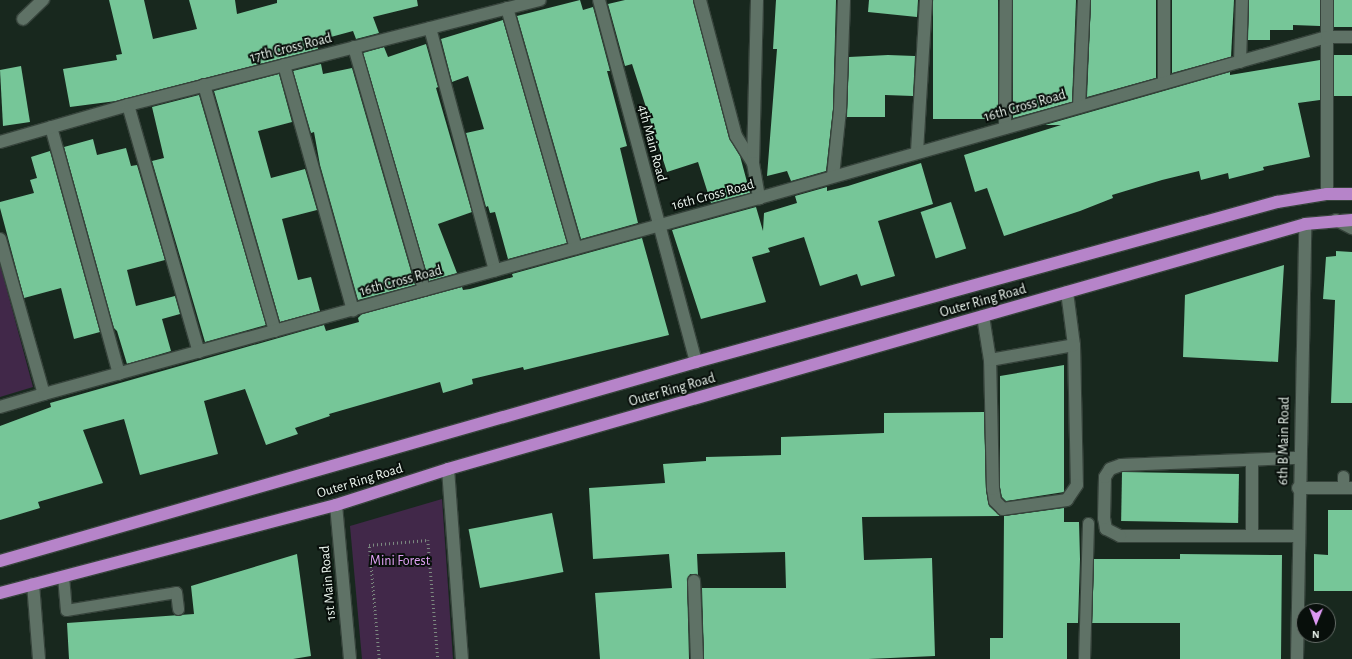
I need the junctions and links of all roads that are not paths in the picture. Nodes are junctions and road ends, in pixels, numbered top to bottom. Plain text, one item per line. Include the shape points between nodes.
1 (43, 0) edge
2 (540, 0) edge
3 (599, 0) edge
4 (700, 0) edge
5 (758, 0) edge
6 (844, 0) edge
7 (926, 0) edge
8 (1006, 0) edge
9 (1084, 0) edge
10 (1164, 0) edge
11 (1242, 0) edge
12 (1327, 0) edge
13 (507, 8) junction
14 (23, 19) dead end
15 (430, 28) junction
16 (1327, 37) junction
17 (1352, 37) edge
18 (354, 47) junction
19 (1240, 62) junction
20 (284, 65) junction
21 (1164, 83) junction
22 (204, 85) junction
23 (128, 105) junction
24 (1079, 107) junction
25 (51, 127) junction
26 (1005, 128) junction
27 (0, 142) edge
28 (917, 152) junction
29 (753, 163) junction
30 (833, 176) junction
31 (1351, 192) edge
32 (1327, 194) junction
33 (759, 198) junction
34 (1336, 220) junction
35 (1352, 220) edge
36 (1304, 224) junction
37 (659, 225) junction
38 (1352, 228) edge
39 (0, 238) edge
40 (576, 248) junction
41 (495, 270) junction
42 (424, 290) junction
43 (1067, 292) junction
44 (353, 310) junction
45 (983, 316) junction
46 (275, 331) junction
47 (1074, 345) junction
48 (199, 352) junction
49 (990, 360) junction
50 (696, 362) junction
51 (119, 374) junction
52 (44, 394) junction
53 (0, 407) edge
54 (1299, 458) junction
55 (1252, 460) junction
56 (448, 469) junction
57 (1346, 484) edge
58 (1298, 488) junction
59 (336, 505) junction
60 (1088, 523) dead end
61 (1252, 536) junction
62 (1298, 536) junction
63 (0, 561) edge
64 (63, 576) junction
65 (694, 581) dead end
66 (33, 584) junction
67 (0, 593) edge
68 (178, 609) dead end
69 (39, 659) edge
70 (350, 659) edge
71 (462, 659) edge
72 (697, 659) edge
73 (1084, 659) edge
74 (1297, 659) edge

1 - 14 street
2 - 13 street, 17th Cross Road
3 - 37 street, 4th Main Road
4 - 29 street via 736,136
5 - 29 street
6 - 30 street via 840,110
7 - 28 street
8 - 26 street
9 - 24 street
10 - 21 street
11 - 19 street
12 - 16 street
13 - 15 street, 17th Cross Road
13 - 40 street
15 - 18 street, 17th Cross Road
15 - 41 street
16 - 17 street, 16th Cross Road
16 - 19 street, 16th Cross Road
16 - 32 street
18 - 20 street, 17th Cross Road
18 - 42 street
19 - 21 street, 16th Cross Road
20 - 22 street, 17th Cross Road
20 - 44 street
21 - 24 street, 16th Cross Road
22 - 23 street, 17th Cross Road
22 - 46 street
23 - 25 street, 17th Cross Road
23 - 48 street
24 - 26 street, 16th Cross Road
25 - 27 street, 17th Cross Road
25 - 51 street
26 - 28 street, 16th Cross Road
28 - 30 street, 16th Cross Road
29 - 33 street
30 - 33 street, 16th Cross Road
31 - 32 highway, Outer Ring Road
32 - 50 highway, Outer Ring Road via 1277,202
33 - 37 street, 16th Cross Road
34 - 35 highway, Outer Ring Road
34 - 36 highway, Outer Ring Road
34 - 38 street
36 - 43 highway, Outer Ring Road
36 - 54 street, 6th B Main Road
37 - 40 street, 16th Cross Road
37 - 50 street, 4th Main Road
39 - 52 street
40 - 41 street, 16th Cross Road
41 - 42 street, 16th Cross Road
42 - 44 street, 16th Cross Road
43 - 45 highway, Outer Ring Road
43 - 47 street
44 - 46 street, 16th Cross Road
45 - 49 street
45 - 56 highway, Outer Ring Road
46 - 48 street, 16th Cross Road
47 - 49 street
47 - 49 street via 1076,486 1067,500 1003,509 995,501
48 - 51 street, 16th Cross Road
50 - 63 highway, Outer Ring Road
51 - 52 street, 16th Cross Road
52 - 53 street, 16th Cross Road
54 - 55 street
54 - 58 street, 6th B Main Road
55 - 61 street
55 - 61 street via 1121,465 1110,469 1104,477 1104,518 1106,529 1120,536
56 - 59 highway, Outer Ring Road
56 - 71 street
57 - 58 street
58 - 62 street, 6th B Main Road
59 - 64 highway, Outer Ring Road
59 - 70 street, 1st Main Road
60 - 73 lane
61 - 62 street
62 - 74 street, 6th B Main Road
64 - 66 highway, Outer Ring Road
64 - 68 lane via 66,610 176,592
65 - 72 street
66 - 67 highway, Outer Ring Road
66 - 69 street

